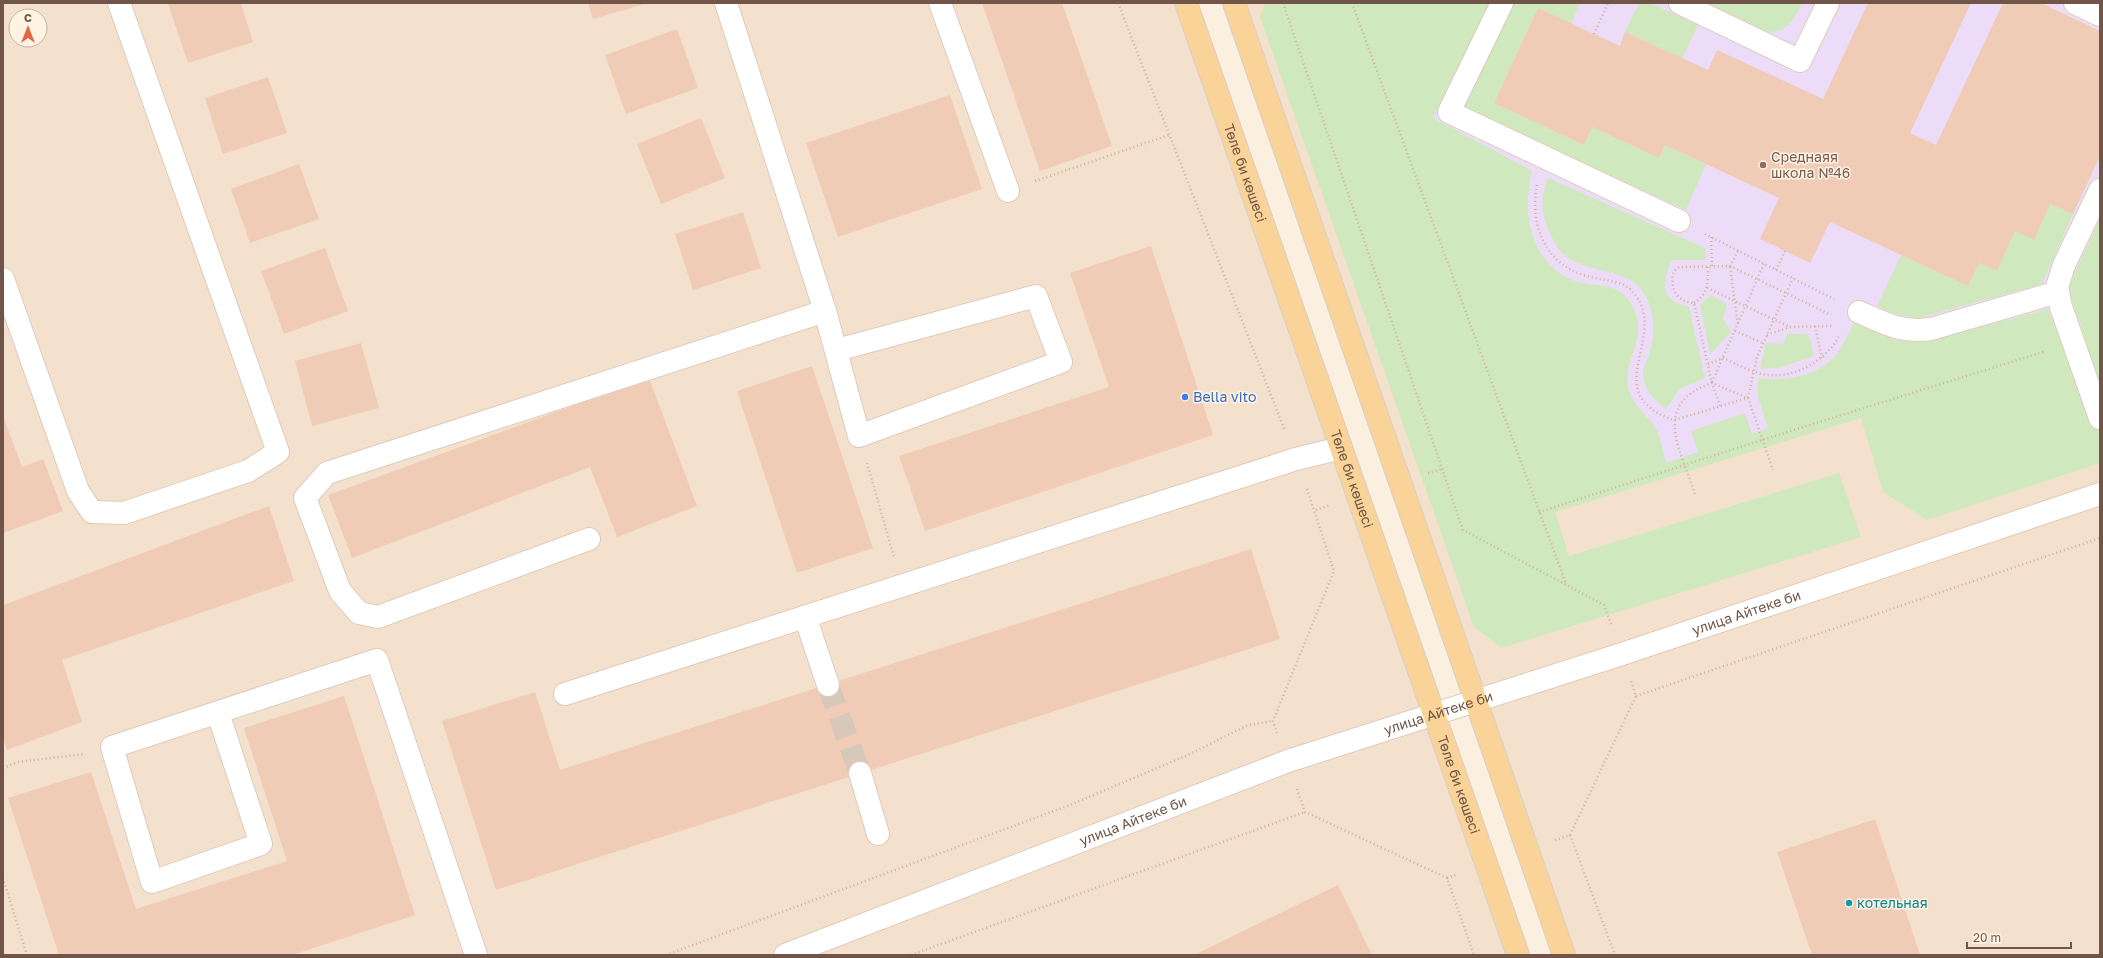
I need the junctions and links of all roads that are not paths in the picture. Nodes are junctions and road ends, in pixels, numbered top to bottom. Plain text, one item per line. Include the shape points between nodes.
1 (119, 3) edge
2 (726, 3) edge
3 (940, 3) edge
4 (1186, 3) edge
5 (1234, 3) edge
6 (1502, 3) edge
7 (1680, 3) edge
8 (1828, 3) edge
9 (2075, 3) edge
10 (2100, 15) edge
11 (2100, 190) edge
12 (1008, 191) road end
13 (1680, 221) road end
14 (3, 279) edge
15 (2058, 292) junction
16 (825, 311) junction
17 (1851, 317) road end
18 (837, 350) junction
19 (2100, 418) edge
20 (1341, 448) junction
21 (2100, 494) edge
22 (589, 539) dead end
23 (806, 619) junction
24 (828, 685) tunnel mouth
25 (565, 694) dead end
26 (1477, 700) junction
27 (218, 713) junction
28 (1434, 714) junction
29 (860, 773) tunnel mouth
30 (878, 834) dead end
31 (476, 955) edge
32 (785, 955) edge
33 (1518, 955) edge
34 (1564, 955) edge

1 - 14 street via 278,452 248,471 124,513 92,512 78,491
2 - 16 street
3 - 12 street
4 - 20 main road, Төле би көшесі
5 - 26 main road
6 - 13 street via 1449,112
7 - 8 street via 1800,61
9 - 10 street
11 - 15 street via 2064,265
15 - 17 street via 1918,331 1907,331
15 - 19 street via 2060,307
16 - 18 street
16 - 22 street via 327,473 305,498 340,591 359,613 378,617
18 - 18 street via 859,436 1061,362 1036,296
20 - 23 street via 1296,459
20 - 28 main road, Төле би көшесі
21 - 26 street, улица Айтеке би
23 - 24 street
23 - 25 street
26 - 28 street, улица Айтеке би
26 - 34 main road
27 - 27 street via 261,844 152,882 112,747
27 - 31 street via 378,660
28 - 32 street, улица Айтеке би via 1288,761
28 - 33 main road, Төле би көшесі
29 - 30 street

